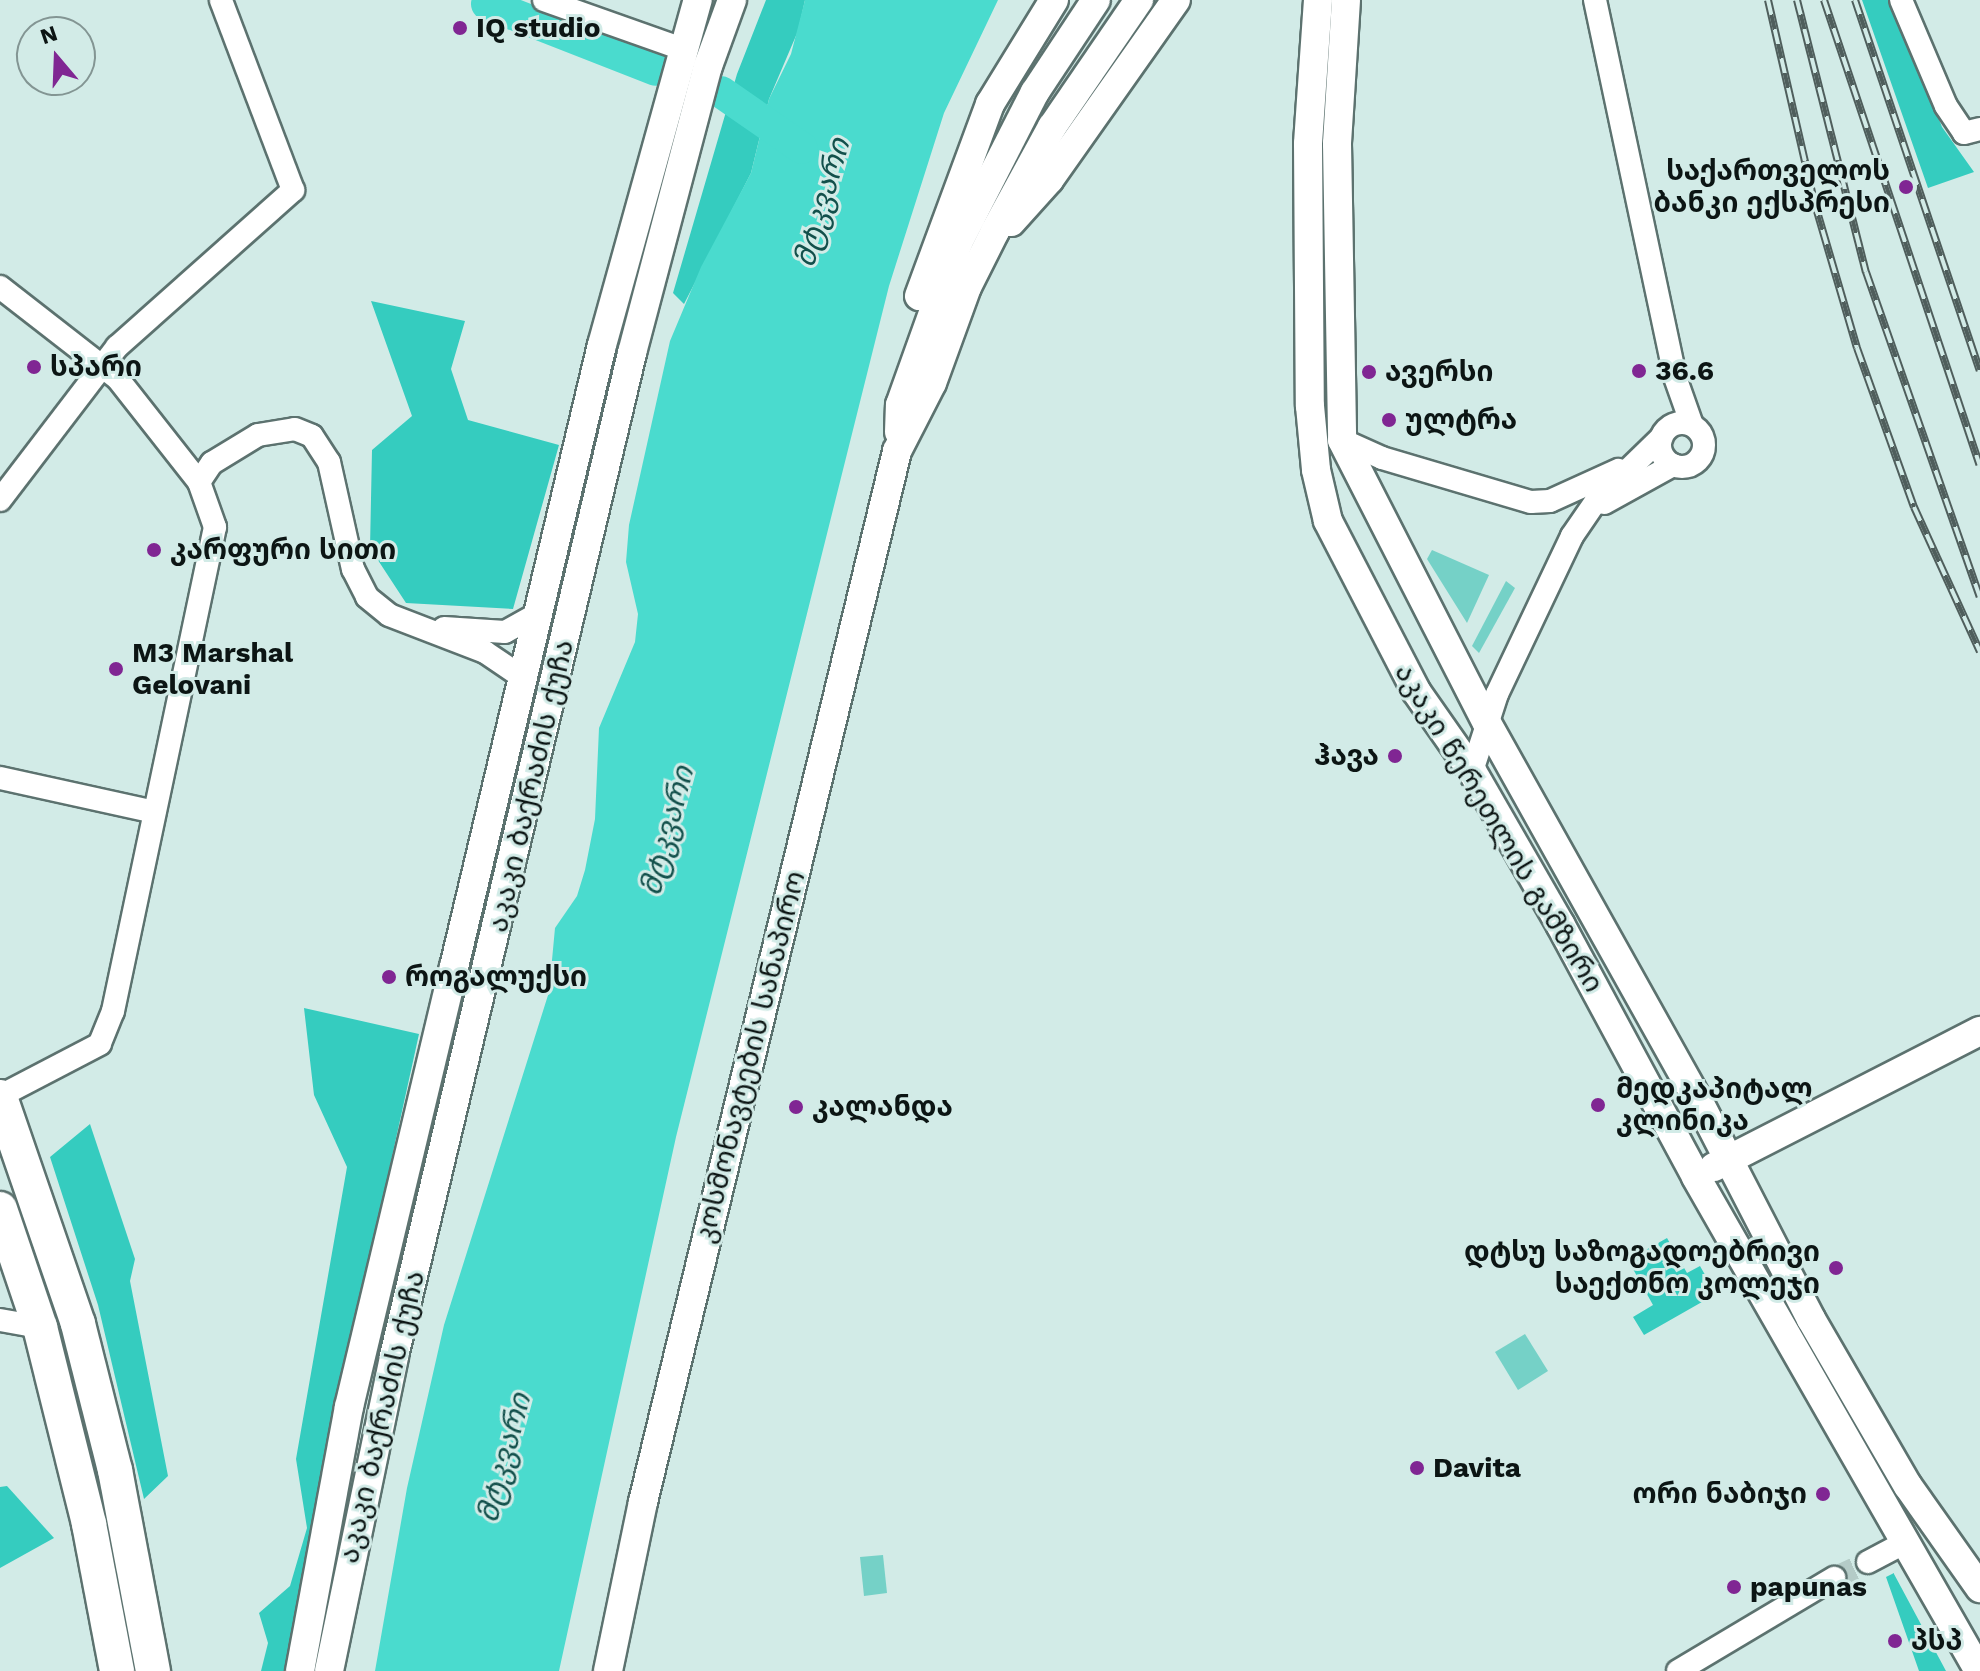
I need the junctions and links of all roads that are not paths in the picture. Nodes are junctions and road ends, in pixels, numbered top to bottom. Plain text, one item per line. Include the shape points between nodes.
1 (221, 0) edge
2 (544, 0) edge
3 (732, 0) edge
4 (1054, 0) edge
5 (1096, 0) edge
6 (1139, 0) edge
7 (1176, 0) edge
8 (1318, 0) edge
9 (1346, 0) edge
10 (1595, 0) edge
11 (1901, 0) edge
12 (694, 6) edge
13 (682, 49) junction
14 (1980, 129) edge
15 (954, 193) junction
16 (967, 223) junction
17 (995, 231) junction
18 (0, 287) edge
19 (602, 345) junction
20 (632, 353) junction
21 (104, 365) junction
22 (1675, 377) junction
23 (900, 405) junction
24 (1692, 425) junction
25 (1664, 433) junction
26 (1342, 440) junction
27 (899, 445) junction
28 (1630, 464) junction
29 (1673, 465) junction
30 (199, 482) junction
31 (0, 500) edge
32 (1583, 519) junction
33 (541, 612) junction
34 (423, 627) junction
35 (525, 679) junction
36 (1487, 723) junction
37 (1472, 771) junction
38 (0, 778) edge
39 (154, 812) junction
40 (1980, 1031) edge
41 (0, 1097) edge
42 (1728, 1159) junction
43 (1696, 1177) junction
44 (0, 1209) edge
45 (0, 1320) edge
46 (40, 1327) junction
47 (1904, 1543) junction
48 (1868, 1562) tunnel mouth
49 (1834, 1578) tunnel mouth
50 (1980, 1588) edge
51 (117, 1671) edge
52 (153, 1671) edge
53 (300, 1671) edge
54 (329, 1671) edge
55 (608, 1671) edge
56 (1678, 1671) edge
57 (1979, 1671) edge

1 - 21 street via 293,190
2 - 13 street
3 - 20 main road, აკაკი ბაქრაძის ქუჩა via 708,66
4 - 15 main road via 990,104
5 - 16 main road, კოსმონავტების სანაპირო via 1035,92
6 - 17 main road, კოსმონავტების სანაპირო via 1052,127
7 - 17 main road via 1049,180 1019,215
8 - 37 main road, აკაკი წერეთლის გამზირი via 1308,144 1310,406 1319,492 1332,531 1396,655
9 - 26 main road, აკაკი წერეთლის გამზირი via 1337,144
10 - 22 street
11 - 14 street via 1946,106 1964,133
12 - 13 main road, აკაკი ბაქრაძის ქუჩა
13 - 19 main road, აკაკი ბაქრაძის ქუჩა
15 - 16 main road
15 - 23 main road via 910,331
16 - 17 main road
16 - 23 main road, კოსმონავტების სანაპირო
17 - 27 main road, კოსმონავტების სანაპირო via 967,287 932,383
18 - 21 street
19 - 20 street
19 - 33 main road, აკაკი ბაქრაძის ქუჩა
20 - 54 main road, აკაკი ბაქრაძის ქუჩა via 394,1356
21 - 30 street
21 - 31 street
22 - 24 street
22 - 25 street
23 - 27 main road, კოსმონავტების სანაპირო
24 - 25 street
24 - 29 street via 1701,434 1703,452 1691,465
25 - 28 street
25 - 29 street via 1662,454
26 - 28 street via 1382,458 1531,502 1550,501
26 - 36 main road, აკაკი წერეთლის გამზირი
27 - 55 main road, კოსმონავტების სანაპირო via 646,1486
28 - 32 street
29 - 32 street
30 - 34 street via 212,463 258,435 295,429 312,436 329,462 359,584 389,615
30 - 39 street via 215,527
32 - 36 street
33 - 34 street via 505,632
33 - 35 main road, აკაკი ბაქრაძის ქუჩა
34 - 35 street via 485,652
35 - 53 main road, აკაკი ბაქრაძის ქუჩა via 349,1407
36 - 37 street
36 - 42 main road, აკაკი წერეთლის გამზირი
37 - 43 main road, აკაკი წერეთლის გამზირი
38 - 39 street
39 - 41 street via 113,1011 100,1044
40 - 42 main road
41 - 52 highway via 78,1324 119,1485
42 - 43 main road
42 - 50 main road, აკაკი წერეთლის გამზირი via 1811,1319 1901,1473
43 - 47 main road, აკაკი წერეთლის გამზირი
44 - 46 highway
45 - 46 street
46 - 51 highway via 89,1524
47 - 48 street
47 - 57 main road, აკაკი წერეთლის გამზირი
49 - 56 street

